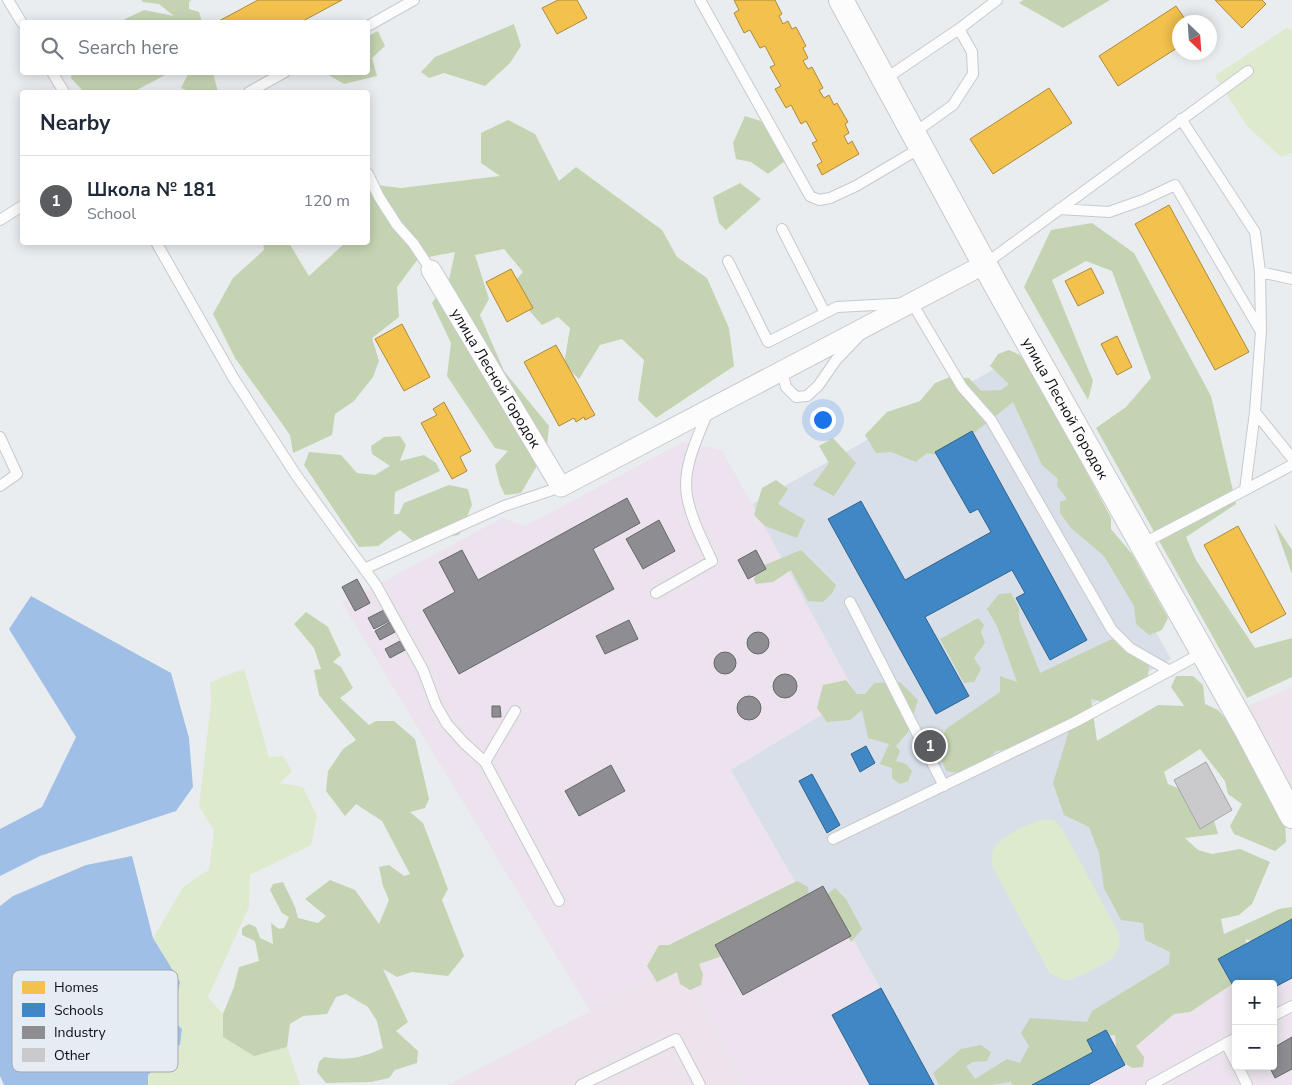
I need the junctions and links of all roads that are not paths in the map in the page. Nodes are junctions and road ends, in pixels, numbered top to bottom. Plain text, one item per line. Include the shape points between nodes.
1 (8, 0) edge
2 (414, 0) edge
3 (700, 0) edge
4 (840, 0) edge
5 (997, 0) edge
6 (20, 20) edge
7 (370, 25) edge
8 (960, 29) junction
9 (1248, 71) dead end
10 (54, 75) edge
11 (280, 75) edge
12 (885, 80) junction
13 (63, 90) edge
14 (253, 90) edge
15 (1182, 119) junction
16 (918, 140) junction
17 (370, 178) edge
18 (20, 207) edge
19 (1059, 210) junction
20 (0, 220) edge
21 (782, 229) dead end
22 (158, 245) edge
23 (728, 261) dead end
24 (985, 264) junction
25 (432, 270) joint
26 (1260, 272) junction
27 (1292, 279) edge
28 (912, 303) junction
29 (825, 313) junction
30 (872, 324) junction
31 (1260, 331) junction
32 (782, 371) junction
33 (709, 410) junction
34 (1255, 412) junction
35 (0, 437) edge
36 (1292, 458) edge
37 (1292, 465) edge
38 (0, 486) edge
39 (561, 487) junction
40 (1245, 490) junction
41 (1141, 544) junction
42 (364, 569) junction
43 (656, 593) dead end
44 (850, 602) dead end
45 (1202, 653) junction
46 (1170, 671) junction
47 (515, 710) dead end
48 (485, 762) junction
49 (944, 786) junction
50 (1292, 816) edge
51 (833, 839) dead end
52 (559, 901) dead end
53 (1292, 1006) edge
54 (1277, 1014) edge
55 (1232, 1040) edge
56 (1226, 1043) junction
57 (1232, 1054) edge
58 (1240, 1070) edge
59 (581, 1085) edge
60 (700, 1085) edge
61 (1151, 1085) edge
62 (1247, 1085) edge

1 - 6 lane
2 - 7 lane
3 - 16 lane via 810,196 819,200 830,198 856,186
4 - 12 street, улица Лесной Городок
5 - 8 lane
8 - 12 lane
8 - 16 lane via 972,52 973,74 953,105
9 - 15 lane
10 - 13 lane
11 - 14 lane
12 - 16 street, улица Лесной Городок
15 - 19 lane
15 - 26 lane via 1255,232
16 - 24 street, улица Лесной Городок
17 - 25 lane via 397,225
18 - 20 lane
19 - 24 lane
19 - 31 lane via 1109,212 1175,185
21 - 29 lane
22 - 42 lane via 234,379
23 - 29 lane via 768,342
24 - 28 street
24 - 41 street, улица Лесной Городок
25 - 39 street, улица Лесной Городок
26 - 27 lane
26 - 31 lane
28 - 29 lane via 837,307
28 - 30 street
28 - 46 lane via 962,387 991,420 1112,630 1130,648
30 - 32 street
30 - 32 lane via 836,360 807,396 796,397 786,387
31 - 34 lane
32 - 33 street
33 - 39 street
33 - 43 lane via 687,471 687,496 712,561
34 - 36 lane
34 - 40 lane
35 - 38 lane via 17,474
37 - 40 lane
39 - 42 lane via 504,506
40 - 41 lane
41 - 45 street, улица Лесной Городок
42 - 48 lane via 423,670 447,724
44 - 49 lane
45 - 46 lane
45 - 50 street, улица Лесной Городок
46 - 49 lane via 1076,722
47 - 48 lane
48 - 52 lane
49 - 51 lane
53 - 54 lane
55 - 56 lane
56 - 57 lane
56 - 61 lane
58 - 62 lane
59 - 60 lane via 676,1039

